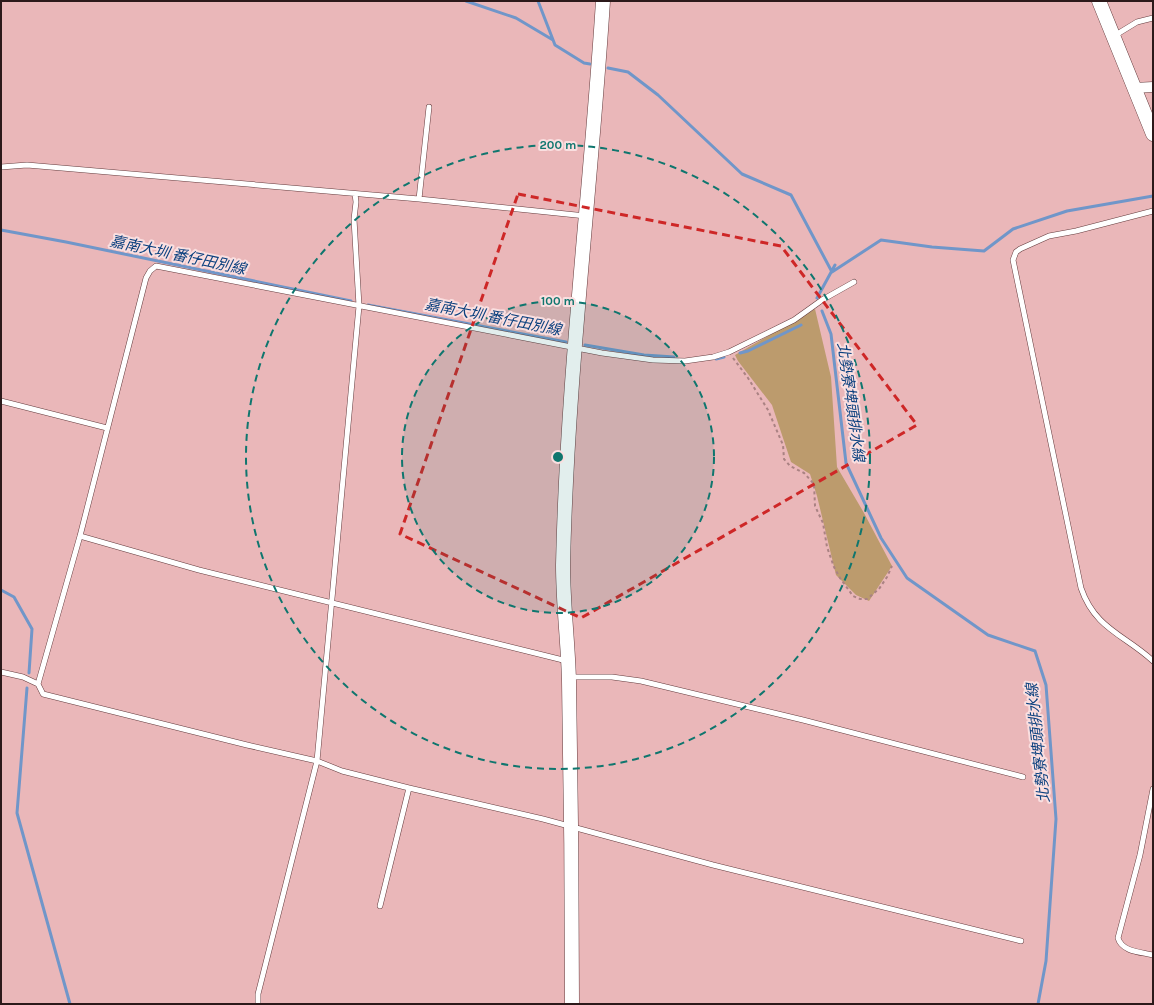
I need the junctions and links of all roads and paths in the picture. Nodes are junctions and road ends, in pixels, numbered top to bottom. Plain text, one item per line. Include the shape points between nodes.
1 (603, 1) edge
2 (1100, 1) edge
3 (1153, 18) edge
4 (1114, 36) junction
5 (1134, 88) junction
6 (1153, 88) edge
7 (429, 107) dead end
8 (1153, 134) edge
9 (1, 167) edge
10 (355, 194) junction
11 (419, 199) junction
12 (1153, 211) edge
13 (587, 216) junction
14 (854, 282) dead end
15 (359, 306) junction
16 (575, 346) junction
17 (729, 352) junction
18 (1, 401) edge
19 (107, 428) junction
20 (80, 536) junction
21 (892, 566) dead end
22 (332, 603) junction
23 (568, 661) junction
24 (1153, 661) edge
25 (1, 672) edge
26 (569, 676) junction
27 (38, 684) junction
28 (317, 762) junction
29 (1023, 777) dead end
30 (409, 788) junction
31 (1153, 789) edge
32 (572, 827) junction
33 (380, 906) dead end
34 (1022, 941) dead end
35 (1153, 955) edge
36 (258, 1004) edge
37 (572, 1004) edge

1 - 13 street
2 - 4 street
3 - 4 lane via 1137,22
4 - 5 street
5 - 6 street
5 - 8 street
7 - 11 lane
9 - 10 lane via 27,165
10 - 11 lane
10 - 15 lane
11 - 13 lane
12 - 24 lane via 1049,236 1020,249 1013,260 1081,588 1088,604 1104,624
13 - 16 street
14 - 17 lane via 794,320
15 - 16 lane
15 - 19 lane via 156,266 146,278
15 - 22 lane
16 - 17 lane via 602,353 653,360 685,361
16 - 23 street via 563,566
17 - 21 path via 768,410 782,445 784,459 790,466 804,473 814,484 815,506 823,523 827,547 840,578 853,596 867,598 878,589
18 - 19 lane
19 - 20 lane
20 - 22 lane via 199,570
20 - 27 lane
22 - 23 lane
22 - 28 lane
23 - 26 street
25 - 27 lane
26 - 29 lane via 641,681
26 - 32 street
27 - 28 lane via 43,694
28 - 30 lane
28 - 36 lane via 258,994
30 - 32 lane
30 - 33 lane
31 - 35 lane via 1140,855 1118,938 1124,948
32 - 34 lane via 712,865
32 - 37 street

